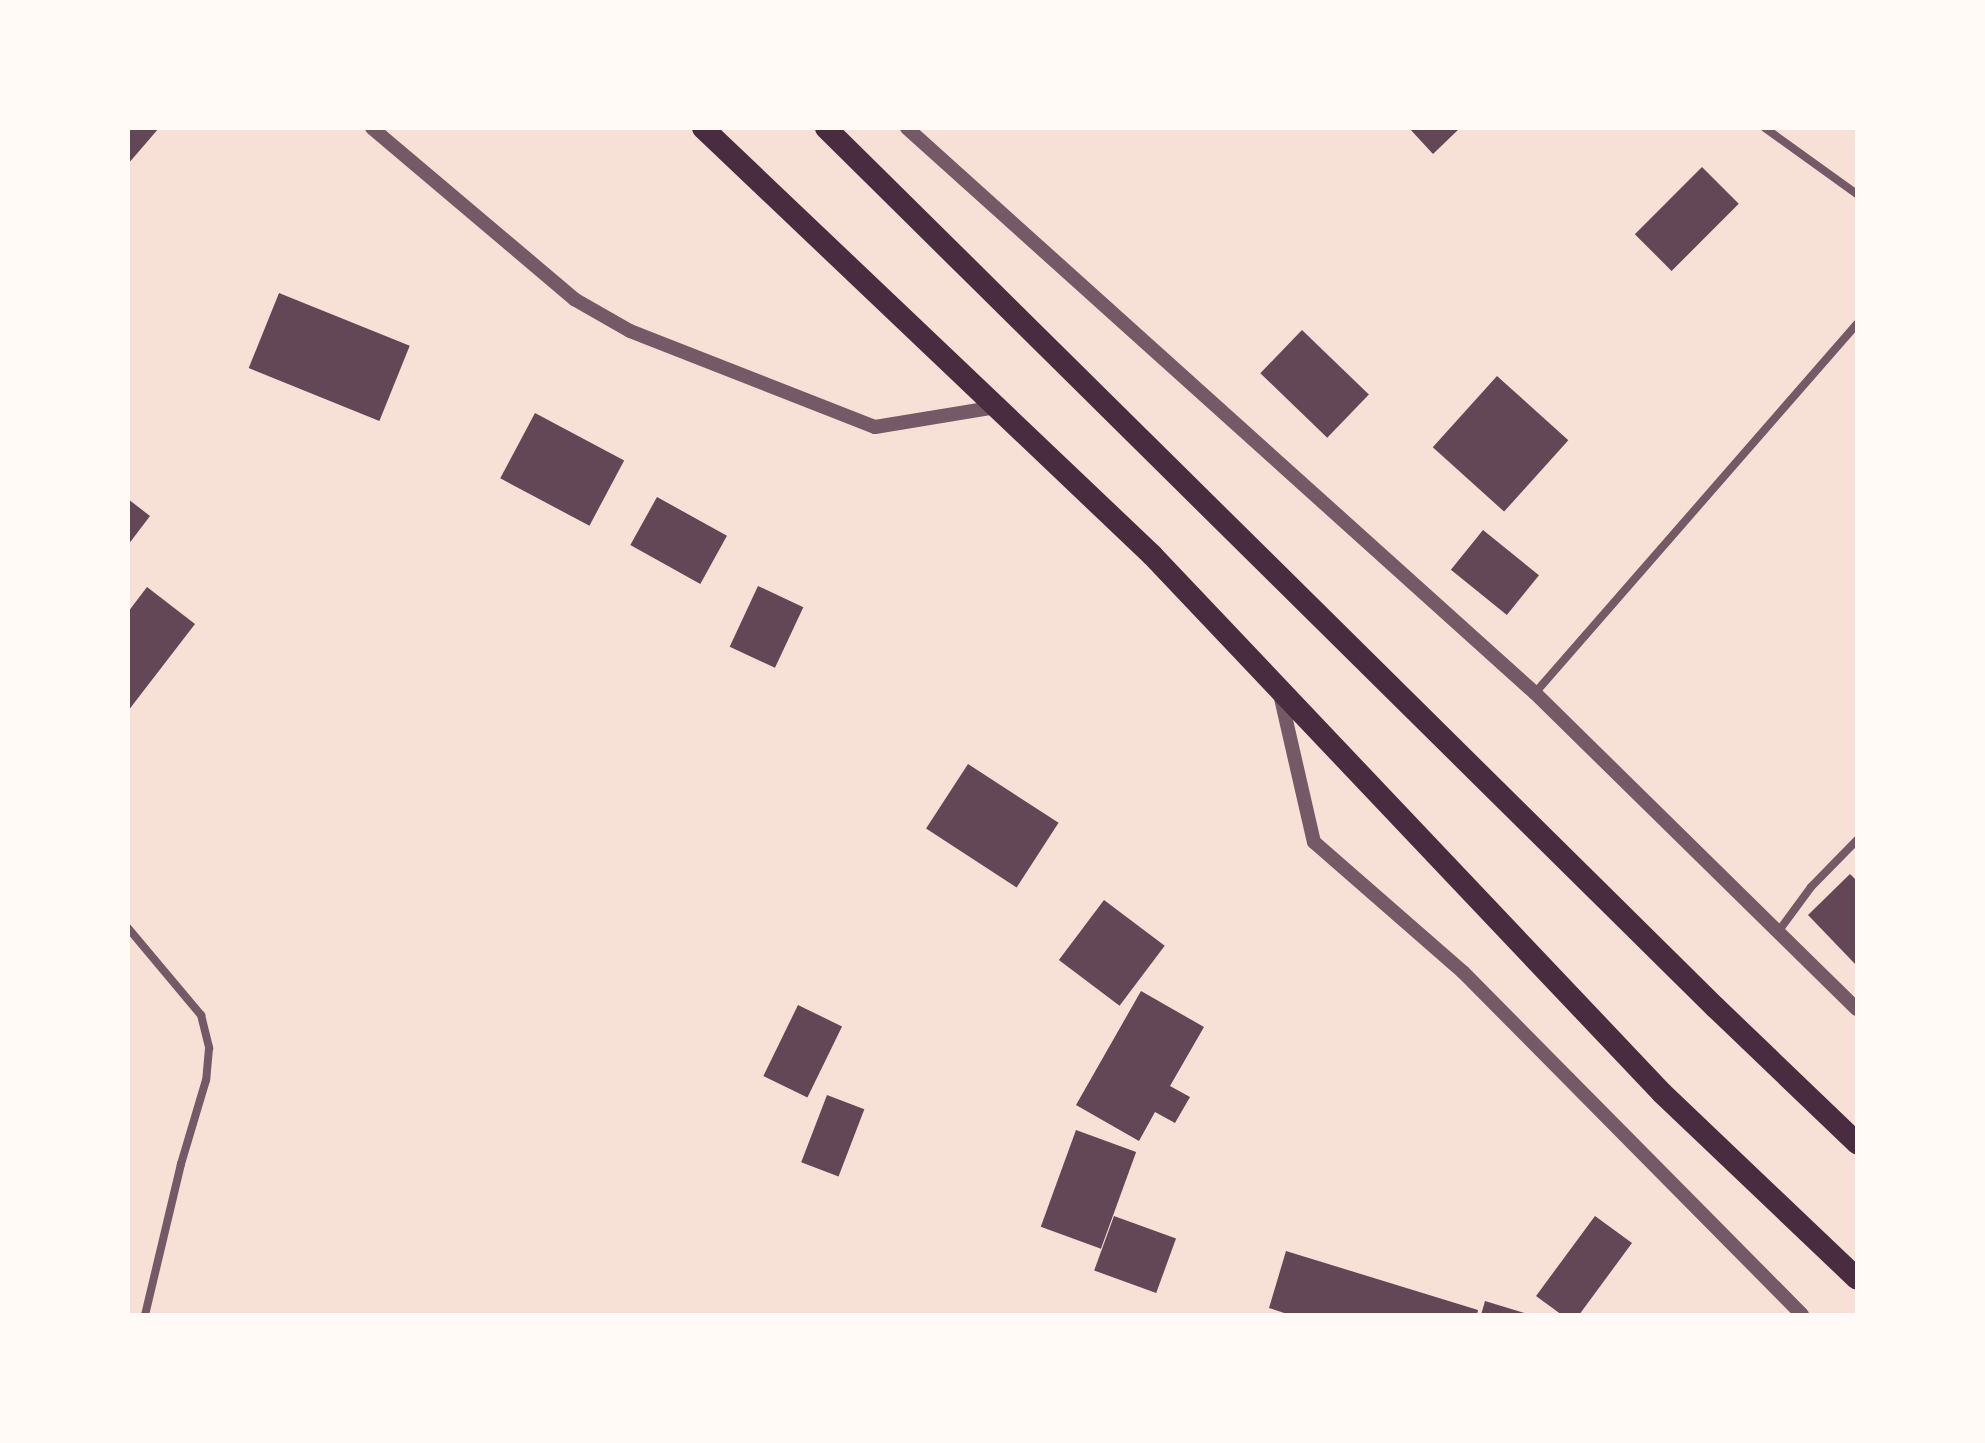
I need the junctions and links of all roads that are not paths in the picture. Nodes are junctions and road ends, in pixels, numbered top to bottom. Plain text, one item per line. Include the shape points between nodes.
1 (372, 128) edge
2 (703, 128) edge
3 (826, 128) edge
4 (907, 128) edge
5 (1765, 128) edge
6 (1857, 194) edge
7 (1857, 324) edge
8 (997, 407) junction
9 (1279, 689) junction
10 (1535, 693) junction
11 (1857, 840) edge
12 (128, 928) edge
13 (1778, 932) junction
14 (1857, 1009) edge
15 (1857, 1143) edge
16 (1857, 1279) edge
17 (145, 1315) edge
18 (1802, 1315) edge

1 - 8 street via 574,299 630,331 875,427
2 - 8 highway
3 - 15 highway
4 - 10 street
5 - 6 street
7 - 10 street
8 - 9 highway via 1152,555
9 - 16 highway via 1662,1093
9 - 18 street via 1314,842 1463,972
10 - 13 street
11 - 13 street via 1811,887
12 - 17 street via 201,1015 209,1048 206,1080
13 - 14 street

